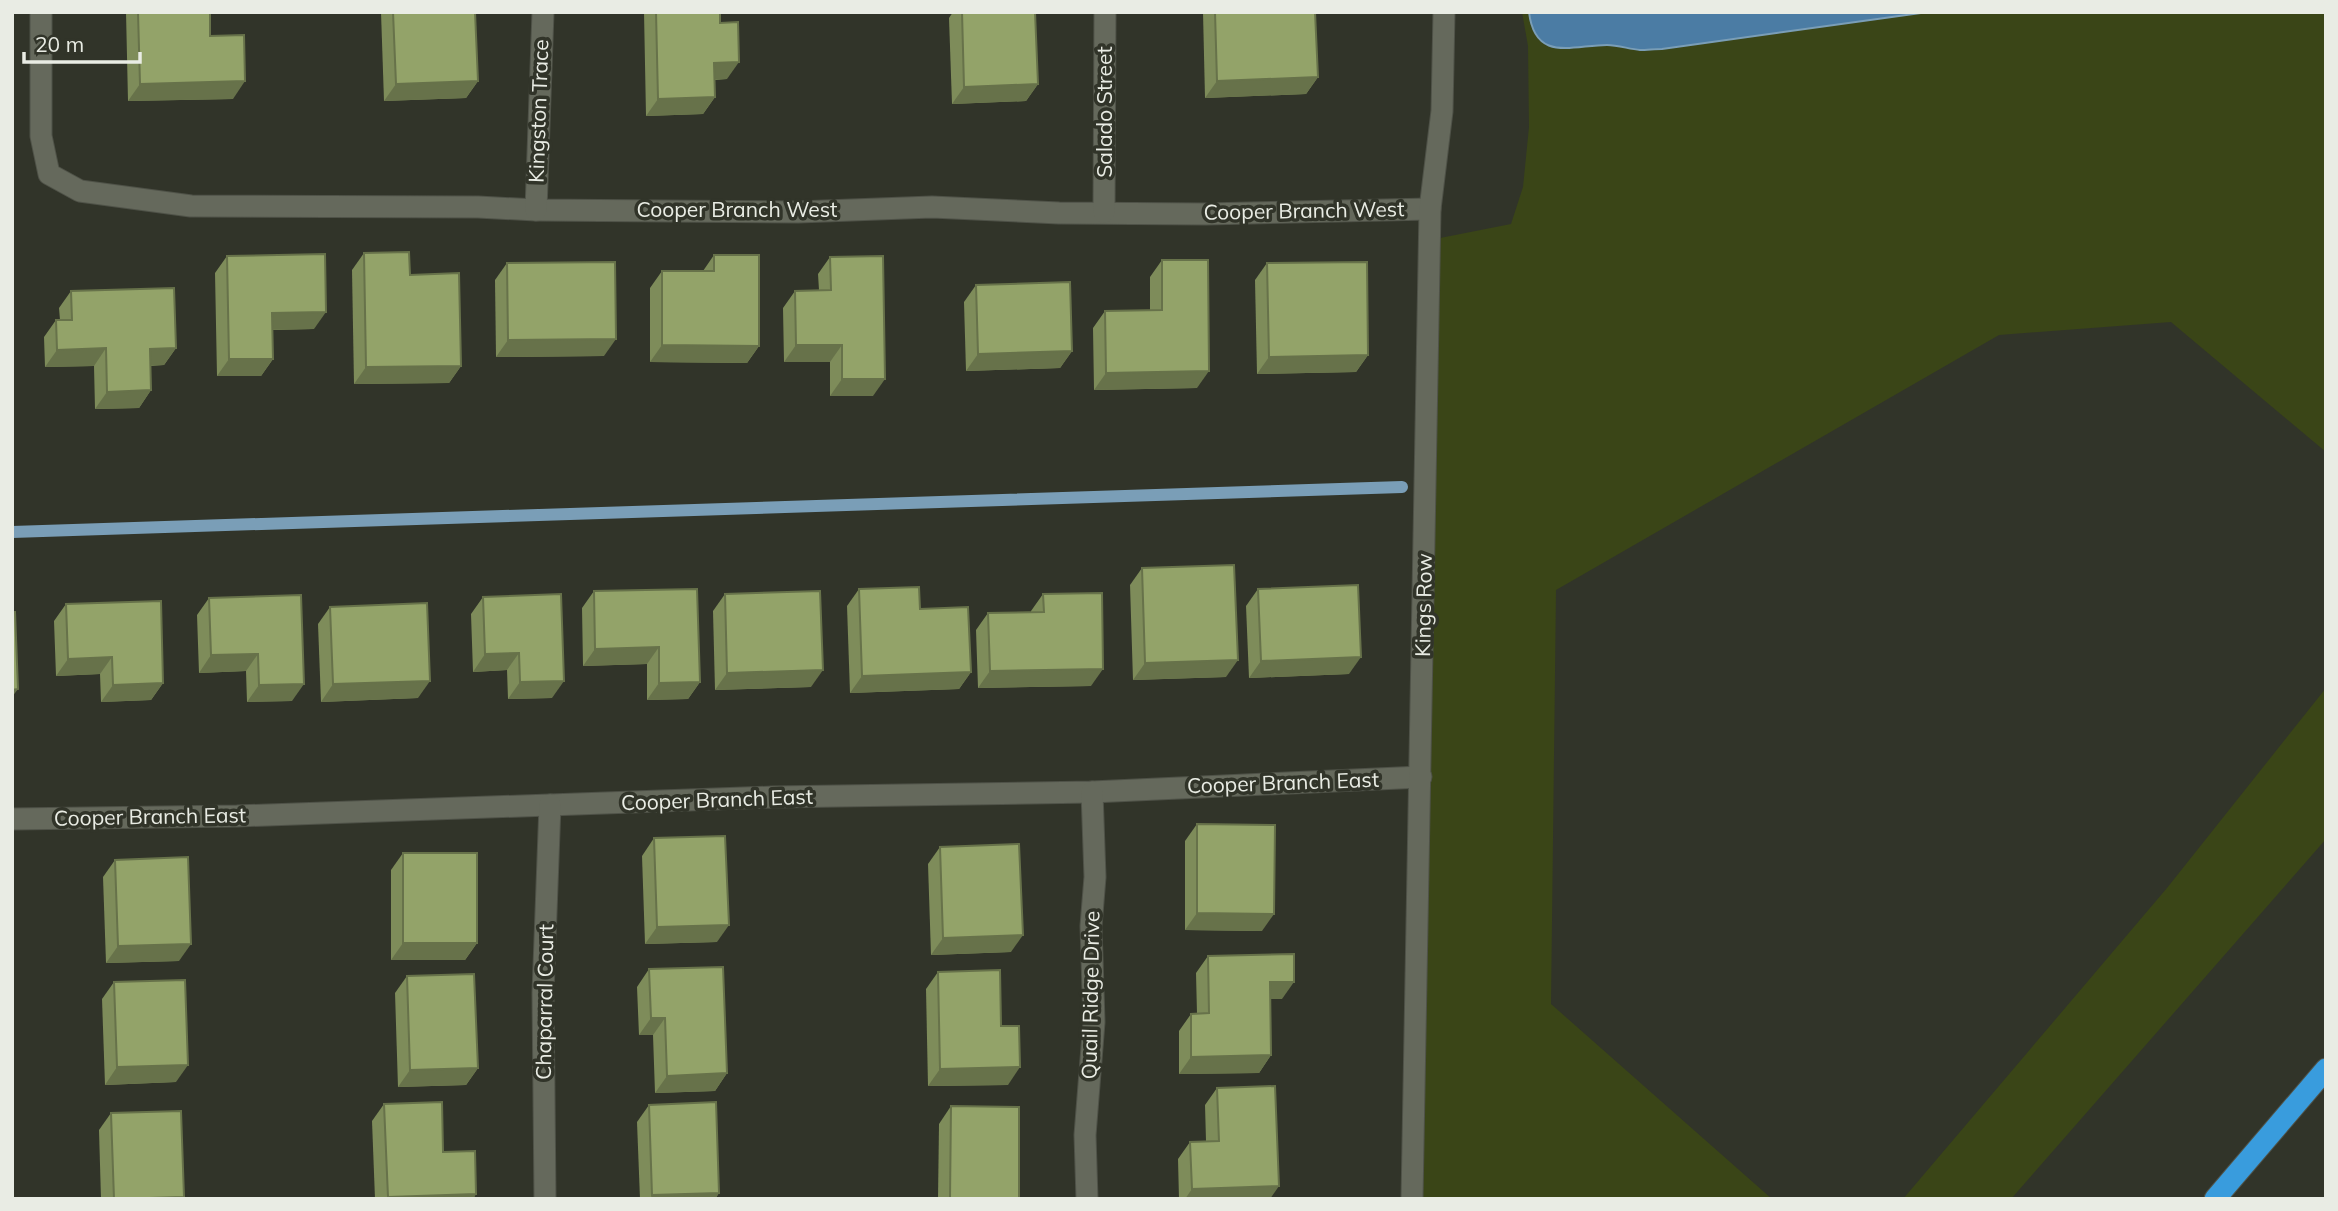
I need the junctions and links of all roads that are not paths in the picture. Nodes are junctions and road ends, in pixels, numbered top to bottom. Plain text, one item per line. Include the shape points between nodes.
1 (41, 12) edge
2 (543, 12) edge
3 (1105, 12) edge
4 (1444, 12) edge
5 (1430, 208) junction
6 (536, 210) junction
7 (1104, 212) junction
8 (1421, 777) junction
9 (1092, 792) junction
10 (550, 805) junction
11 (12, 819) edge
12 (2326, 1069) edge
13 (545, 1199) edge
14 (1087, 1199) edge
15 (1412, 1199) edge
16 (2216, 1199) edge

1 - 6 street, Cooper Branch West via 41,136 50,174 80,191 191,206
2 - 6 street, Kingston Trace
3 - 7 street, Salado Street
4 - 5 street, Kings Row via 1442,111
5 - 7 street, Cooper Branch West
5 - 8 street, Kings Row
6 - 7 street, Cooper Branch West via 798,212 932,207
8 - 9 street, Cooper Branch East
8 - 15 street, Kings Row
9 - 10 street, Cooper Branch East
9 - 14 street, Quail Ridge Drive via 1094,1022 1085,1135
10 - 11 street, Cooper Branch East
10 - 13 street, Chaparral Court via 543,993
12 - 16 highway

